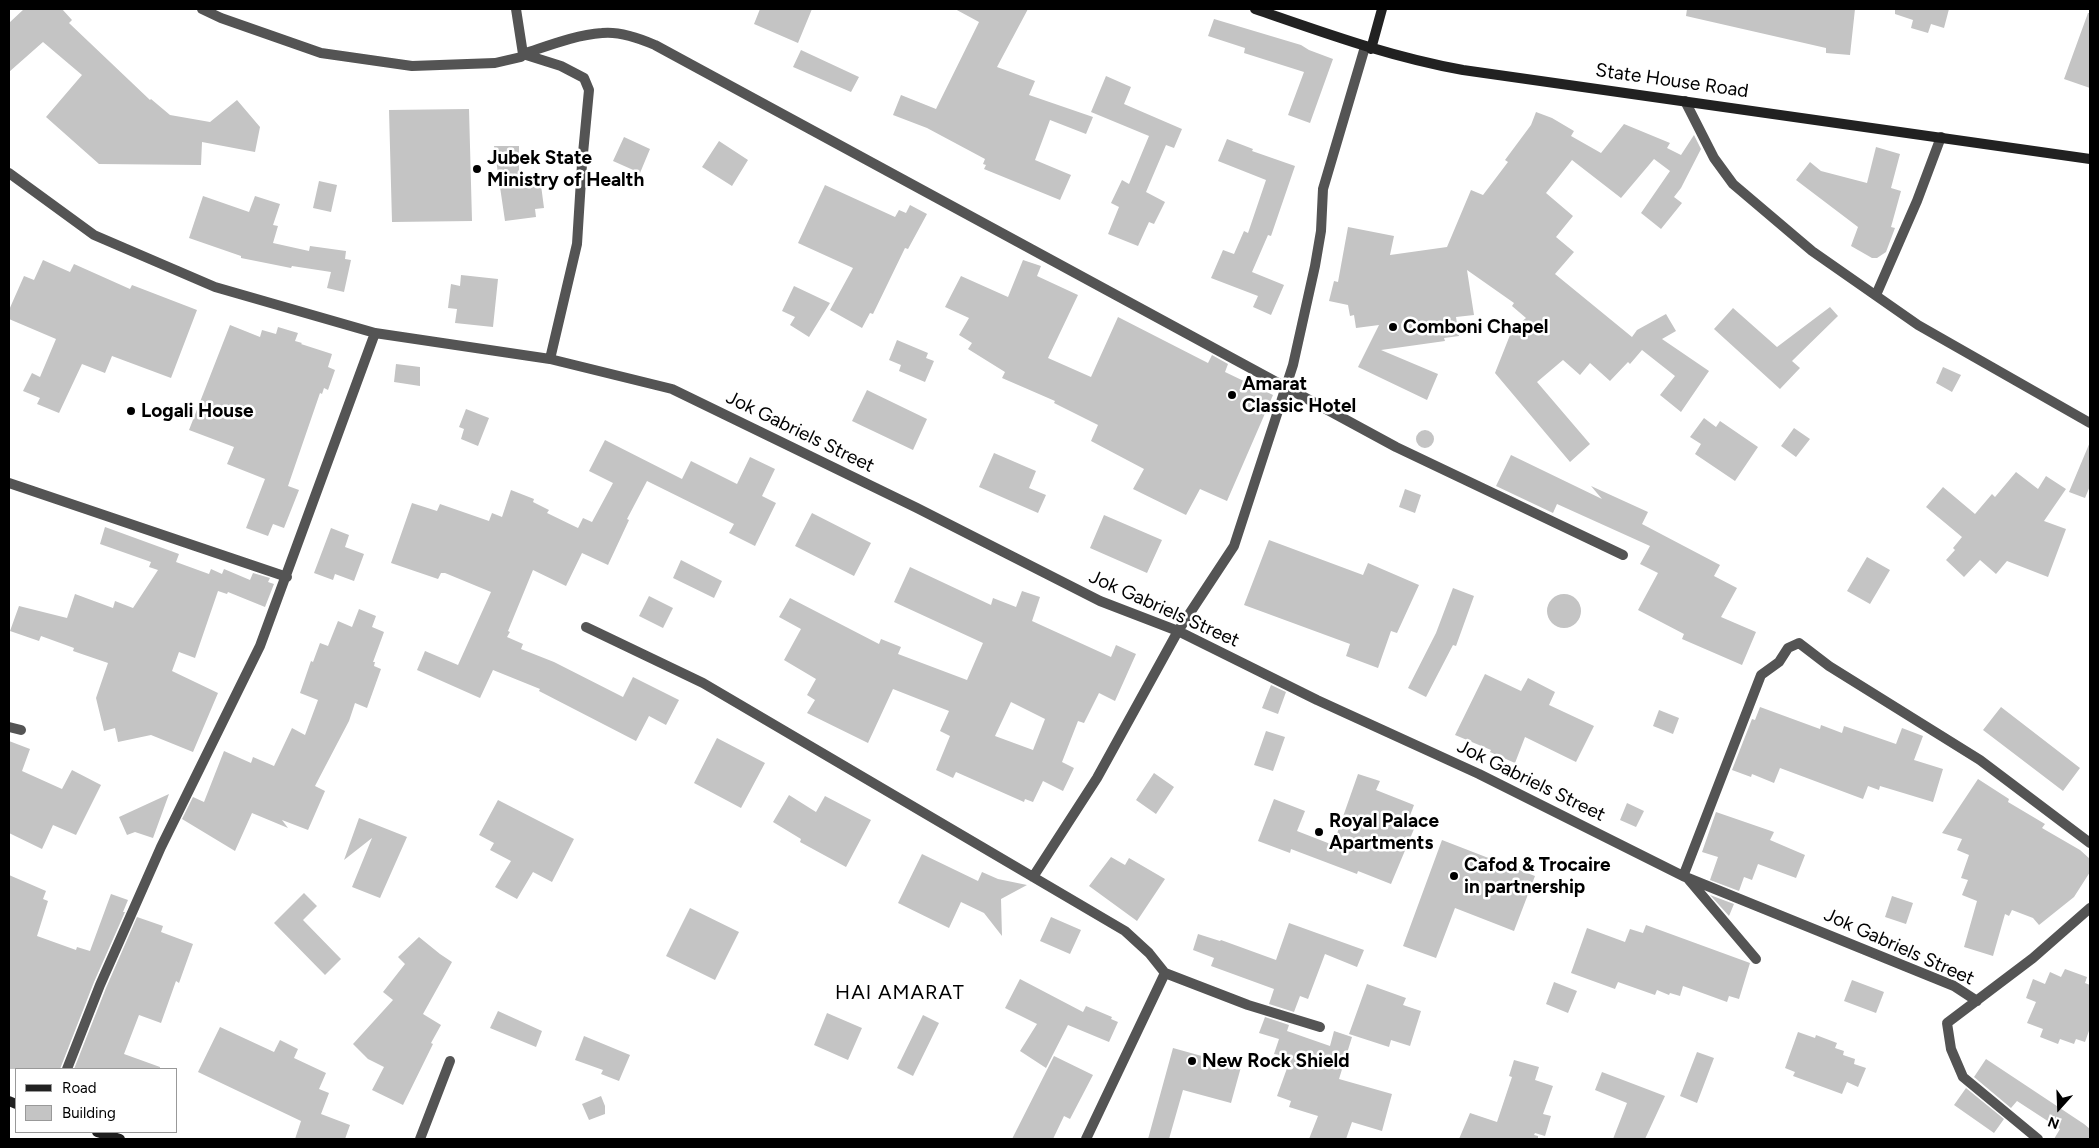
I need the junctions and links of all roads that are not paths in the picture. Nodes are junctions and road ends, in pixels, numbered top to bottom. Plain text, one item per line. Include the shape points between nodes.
1 (202, 9) edge
2 (516, 9) edge
3 (1256, 9) edge
4 (1382, 9) edge
5 (1368, 48) junction
6 (523, 54) junction
7 (1685, 101) junction
8 (1941, 137) junction
9 (2090, 159) edge
10 (9, 173) edge
11 (1876, 295) junction
12 (374, 333) junction
13 (550, 358) junction
14 (1285, 387) junction
15 (2090, 422) edge
16 (9, 483) edge
17 (1623, 555) dead end
18 (286, 577) junction
19 (586, 627) dead end
20 (1178, 631) junction
21 (9, 727) edge
22 (21, 730) dead end
23 (2090, 843) edge
24 (1033, 877) junction
25 (2090, 908) edge
26 (1756, 959) dead end
27 (1164, 973) junction
28 (1977, 1001) junction
29 (1320, 1027) dead end
30 (450, 1061) dead end
31 (67, 1068) edge
32 (101, 1133) edge
33 (114, 1138) edge
34 (420, 1139) edge
35 (1086, 1139) edge
36 (2038, 1139) edge

1 - 6 street via 322,53 412,66 495,63
2 - 6 street
3 - 5 main road, State House Road
4 - 5 main road
5 - 7 main road, State House Road via 1463,70
5 - 14 street via 1323,189 1315,266
6 - 13 street via 562,66 584,78 589,90 577,244
6 - 14 street via 603,32 634,36 655,45
7 - 8 main road, State House Road
7 - 11 street via 1714,158 1733,184 1812,251
8 - 9 main road, State House Road
8 - 11 street via 1914,210
10 - 12 street, Jok Gabriels Street via 94,235 215,287
11 - 15 street via 1918,325
12 - 13 street, Jok Gabriels Street
12 - 18 street
13 - 20 street, Jok Gabriels Street via 672,388 1100,601
14 - 17 street via 1403,450
14 - 20 street via 1234,546
16 - 18 street
18 - 31 street via 260,646 161,847
19 - 24 street via 704,684
20 - 24 street via 1097,778
20 - 28 street, Jok Gabriels Street via 1317,700 1479,774 1683,876 1954,986
21 - 22 street
23 - 26 street via 1980,760 1799,643 1788,648 1779,662 1761,675 1684,874
24 - 27 street via 1125,931 1149,953
25 - 28 street
27 - 29 street via 1248,1005
27 - 35 street
28 - 36 street via 1947,1023 1951,1049 1963,1077
30 - 34 street
32 - 33 main road

